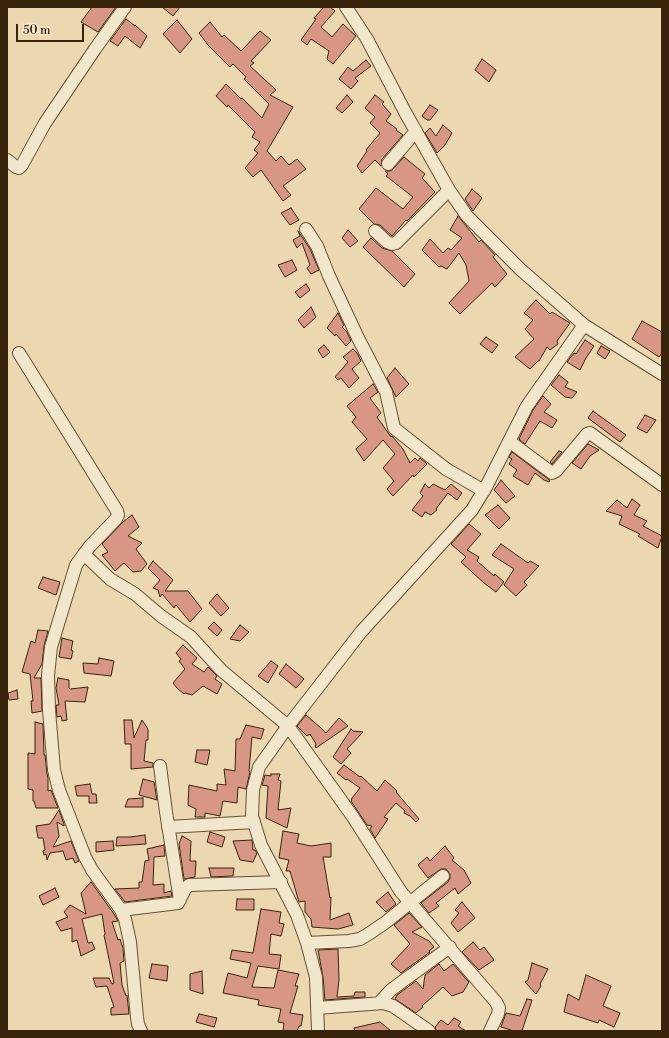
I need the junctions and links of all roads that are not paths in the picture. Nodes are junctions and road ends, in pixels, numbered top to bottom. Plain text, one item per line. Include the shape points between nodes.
1 (125, 7) edge
2 (346, 7) edge
3 (416, 131) junction
4 (7, 160) edge
5 (388, 164) dead end
6 (449, 190) junction
7 (306, 229) dead end
8 (375, 231) dead end
9 (584, 325) junction
10 (19, 354) dead end
11 (662, 374) edge
12 (509, 441) junction
13 (662, 485) edge
14 (484, 491) junction
15 (84, 554) junction
16 (288, 726) junction
17 (160, 766) dead end
18 (254, 822) junction
19 (168, 827) junction
20 (443, 876) dead end
21 (281, 882) junction
22 (180, 900) junction
23 (410, 902) junction
24 (121, 910) junction
25 (307, 943) junction
26 (450, 947) junction
27 (379, 1003) junction
28 (318, 1008) junction
29 (141, 1031) edge
30 (318, 1031) edge
31 (429, 1031) edge
32 (490, 1031) edge

1 - 4 street via 45,123 22,165 19,168
2 - 3 street via 367,39
3 - 5 street
3 - 6 street
6 - 8 street via 396,243 387,242
6 - 9 street via 474,222 520,269
7 - 14 street via 317,246 358,338 386,392 394,428 446,469
9 - 11 street
9 - 12 street via 530,400
10 - 15 street via 117,511 116,519
12 - 13 street via 552,473 590,433
12 - 14 street
14 - 16 street via 465,519 361,632
15 - 16 street via 110,579 135,594 188,635 221,670
15 - 24 street via 76,565 51,647 48,675 54,770 58,790 85,857
16 - 18 street via 259,767 253,790
16 - 23 street
17 - 19 street
18 - 19 street
18 - 21 street via 261,845
19 - 22 street
20 - 23 street
21 - 22 street via 188,885
21 - 25 street
22 - 24 street via 178,903
23 - 25 street via 360,939
23 - 26 street
24 - 29 street via 130,942 137,1017
25 - 28 street via 316,977
26 - 27 street via 391,990
26 - 32 street via 499,1008
27 - 28 street
27 - 31 street via 393,1006
28 - 30 street

